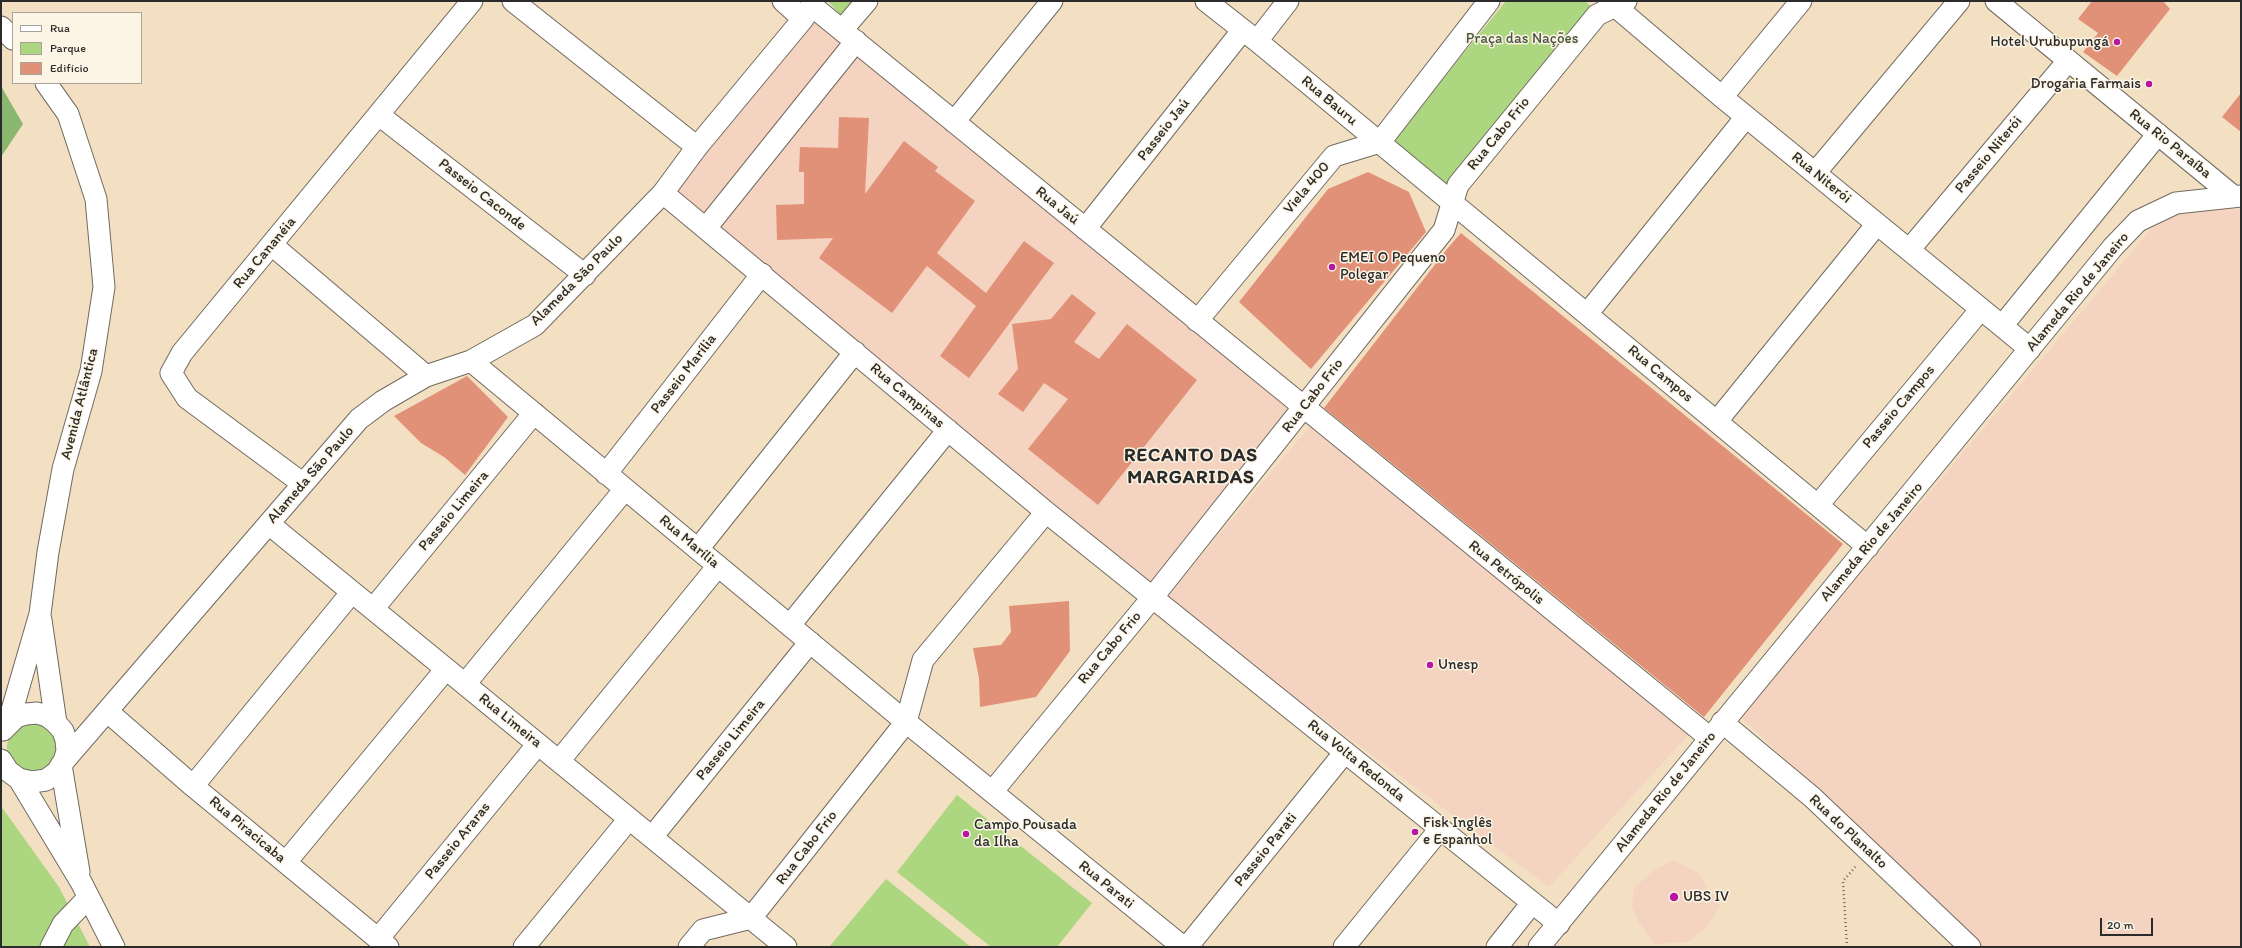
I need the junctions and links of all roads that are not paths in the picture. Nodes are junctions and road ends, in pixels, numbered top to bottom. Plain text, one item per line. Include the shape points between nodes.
1 (472, 1) edge
2 (513, 1) edge
3 (783, 1) edge
4 (867, 1) edge
5 (1052, 1) edge
6 (1206, 1) edge
7 (1288, 1) edge
8 (1489, 1) edge
9 (1801, 1) edge
10 (1959, 1) edge
11 (1996, 1) edge
12 (1616, 3) edge
13 (809, 8) edge
14 (1, 28) edge
15 (849, 36) junction
16 (1249, 36) junction
17 (12, 38) edge
18 (2068, 61) junction
19 (47, 84) edge
20 (1722, 97) junction
21 (380, 115) junction
22 (1746, 116) junction
23 (954, 122) junction
24 (2158, 134) junction
25 (1380, 142) junction
26 (697, 147) junction
27 (1815, 173) junction
28 (663, 193) junction
29 (2237, 196) edge
30 (1451, 203) junction
31 (1877, 224) junction
32 (706, 228) junction
33 (1085, 229) junction
34 (272, 245) junction
35 (1909, 250) junction
36 (762, 274) junction
37 (585, 275) junction
38 (1981, 309) junction
39 (1587, 314) junction
40 (1197, 321) junction
41 (2002, 326) junction
42 (2030, 349) junction
43 (855, 352) junction
44 (471, 361) junction
45 (426, 376) junction
46 (1303, 408) junction
47 (534, 413) junction
48 (1717, 421) junction
49 (948, 430) junction
50 (606, 474) junction
51 (302, 484) junction
52 (625, 489) junction
53 (1818, 505) junction
54 (1046, 512) junction
55 (269, 524) junction
56 (1868, 547) junction
57 (698, 549) junction
58 (718, 566) junction
59 (352, 592) junction
60 (1152, 598) junction
61 (373, 609) junction
62 (40, 614) junction
63 (790, 625) junction
64 (810, 642) junction
65 (446, 669) junction
66 (465, 684) junction
67 (105, 715) junction
68 (906, 722) junction
69 (59, 727) junction
70 (4, 730) edge
71 (1716, 730) junction
72 (538, 744) junction
73 (1345, 752) junction
74 (1, 760) edge
75 (559, 761) junction
76 (63, 763) junction
77 (19, 779) junction
78 (193, 786) junction
79 (992, 792) junction
80 (629, 819) junction
81 (1440, 829) junction
82 (652, 837) junction
83 (286, 862) junction
84 (85, 890) junction
85 (1532, 903) junction
86 (751, 918) junction
87 (1559, 924) junction
88 (383, 943) edge
89 (51, 947) edge
90 (114, 947) edge
91 (524, 947) edge
92 (689, 947) edge
93 (786, 947) edge
94 (1183, 947) edge
95 (1187, 947) edge
96 (1344, 947) edge
97 (1497, 947) edge
98 (1539, 947) edge
99 (1970, 947) edge

1 - 21 street, Rua Cananéia
2 - 26 street
3 - 13 street, Rua Jaú
4 - 15 street
5 - 23 street
6 - 16 street, Rua Bauru
7 - 16 street, Passeio Jaú
8 - 25 street
9 - 20 street
10 - 27 street
11 - 18 street, Rua Rio Paraíba
12 - 20 street, Rua Niterói
12 - 30 street, Rua Cabo Frio via 1592,21 1458,185
13 - 15 street, Rua Jaú
13 - 26 street, Alameda São Paulo
14 - 17 street
15 - 23 street, Rua Jaú
15 - 32 street
16 - 25 street, Rua Bauru
16 - 33 street, Passeio Jaú
18 - 24 street, Rua Rio Paraíba
18 - 35 street, Passeio Niterói
19 - 62 street, Avenida Atlântica via 68,114 96,199 104,287 92,371 63,469
20 - 22 street, Rua Niterói
21 - 34 street, Rua Cananéia
21 - 37 street, Passeio Caconde
22 - 27 street, Rua Niterói
22 - 39 street
23 - 33 street, Rua Jaú
24 - 29 street, Rua Rio Paraíba
24 - 41 street
25 - 30 street, Rua Bauru
25 - 40 street, Viela 400 via 1334,156
26 - 28 street, Alameda São Paulo
27 - 31 street, Rua Niterói
28 - 32 street, Rua Campinas
28 - 37 street, Alameda São Paulo
29 - 42 street, Alameda Rio de Janeiro via 2176,203 2138,221 2113,247
30 - 39 street, Rua Campos
30 - 46 street, Rua Cabo Frio via 1444,230
31 - 35 street, Rua Niterói
31 - 48 street
32 - 36 street, Rua Campinas
33 - 40 street, Rua Jaú
34 - 45 street
34 - 51 street, Rua Cananéia via 182,353 171,373 187,398
35 - 38 street, Rua Niterói
36 - 43 street, Rua Campinas
36 - 50 street, Passeio Marília
37 - 44 street, Alameda São Paulo via 536,325
38 - 41 street, Rua Niterói
38 - 53 street, Passeio Campos
39 - 48 street, Rua Campos
40 - 46 street, Rua Jaú
41 - 42 street, Rua Niterói
42 - 56 street, Alameda Rio de Janeiro
43 - 49 street, Rua Campinas
43 - 57 street
44 - 45 street, Alameda São Paulo
44 - 47 street, Rua Marília
45 - 51 street, Alameda São Paulo via 383,401 359,419
46 - 60 street, Rua Cabo Frio
46 - 71 street, Rua Petrópolis
47 - 50 street, Rua Marília
47 - 61 street, Passeio Limeira
48 - 53 street, Rua Campos
49 - 54 street, Rua Campinas
49 - 63 street
50 - 52 street, Rua Marília
51 - 55 street, Alameda São Paulo
52 - 57 street, Rua Marília
52 - 66 street
53 - 56 street, Rua Campos
54 - 60 street, Rua Campinas
54 - 68 street via 924,660
55 - 59 street, Rua Limeira
55 - 67 street, Alameda São Paulo
56 - 71 street, Alameda Rio de Janeiro
57 - 58 street, Rua Marília
58 - 63 street, Rua Marília
58 - 75 street
59 - 61 street, Rua Limeira
59 - 78 street
60 - 73 street, Rua Volta Redonda
60 - 79 street, Rua Cabo Frio
61 - 65 street, Rua Limeira
62 - 69 street
62 - 70 street
63 - 64 street, Rua Marília
64 - 68 street, Rua Marília
64 - 82 street, Passeio Limeira
65 - 66 street, Rua Limeira
65 - 83 street
66 - 72 street, Rua Limeira
67 - 69 street
67 - 76 street, Alameda São Paulo
67 - 78 street, Rua Piracicaba
68 - 79 street, Rua Parati
68 - 86 street, Rua Cabo Frio
69 - 70 street via 47,716 32,714 16,718
69 - 76 street via 66,740
71 - 87 street, Alameda Rio de Janeiro
71 - 99 street, Rua do Planalto via 1812,797
72 - 75 street, Rua Limeira
72 - 88 street, Passeio Araras
73 - 81 street, Rua Volta Redonda
73 - 95 street, Passeio Parati
74 - 77 street via 8,772
75 - 80 street, Rua Limeira
76 - 77 street, Alameda São Paulo via 57,772 46,780 32,782
76 - 84 street
77 - 84 street
78 - 83 street, Rua Piracicaba
79 - 94 street, Rua Parati
80 - 82 street, Rua Limeira
80 - 91 street
81 - 85 street, Rua Volta Redonda
81 - 96 street
82 - 86 street, Rua Limeira
83 - 88 street, Rua Piracicaba
84 - 89 street
84 - 90 street
85 - 87 street, Rua Volta Redonda
85 - 97 street
86 - 92 street via 703,930
86 - 93 street, Rua Limeira
87 - 98 street, Alameda Rio de Janeiro

